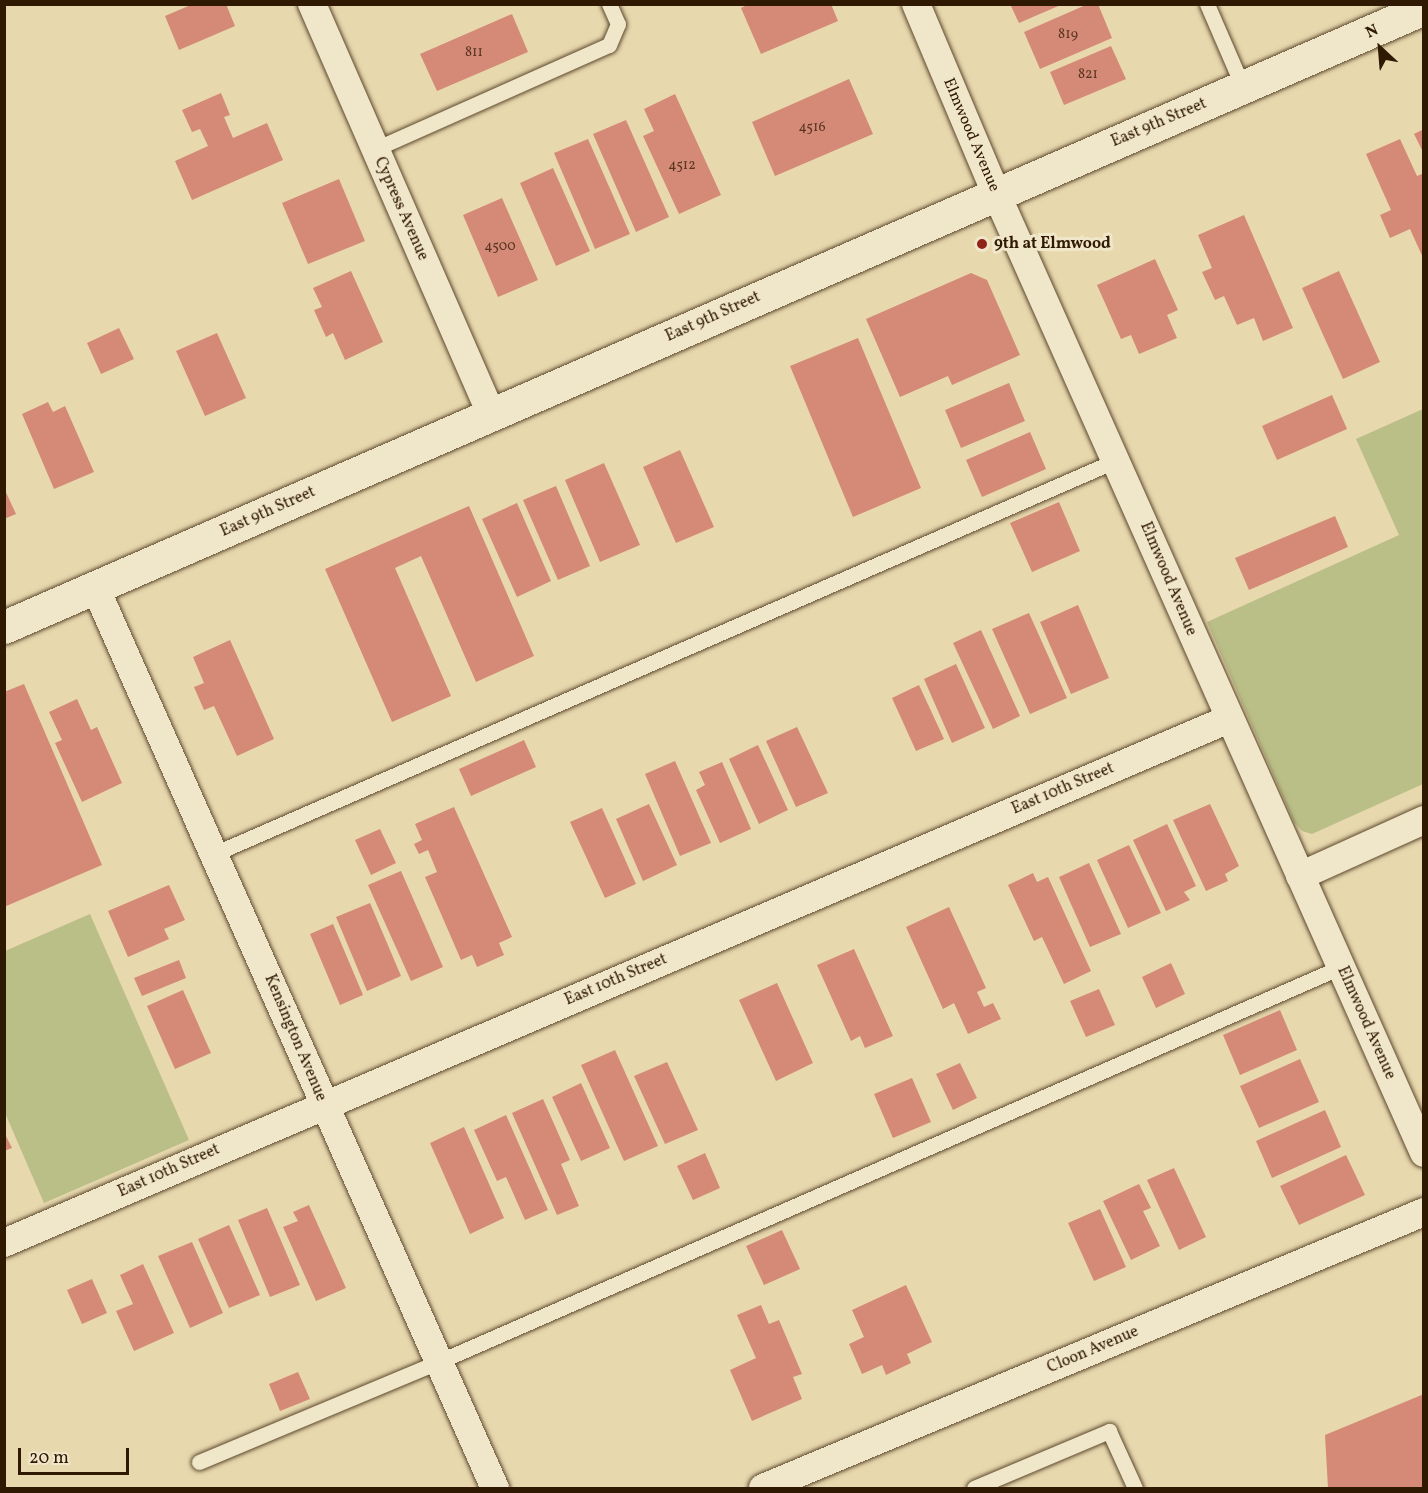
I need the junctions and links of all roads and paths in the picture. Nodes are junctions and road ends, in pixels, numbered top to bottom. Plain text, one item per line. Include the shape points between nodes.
1 (312, 4) edge
2 (609, 4) edge
3 (916, 4) edge
4 (1208, 4) edge
5 (1424, 8) edge
6 (1242, 87) junction
7 (375, 149) junction
8 (996, 194) junction
9 (491, 414) junction
10 (1117, 460) junction
11 (96, 589) junction
12 (4, 627) edge
13 (1229, 719) junction
14 (1424, 820) edge
15 (216, 853) junction
16 (1300, 876) junction
17 (1341, 967) junction
18 (323, 1104) junction
19 (1424, 1153) edge
20 (1424, 1212) edge
21 (4, 1243) edge
22 (438, 1362) junction
23 (199, 1462) dead end
24 (495, 1488) edge
25 (764, 1488) edge
26 (974, 1488) edge
27 (1135, 1488) edge

1 - 7 street, Cypress Avenue
2 - 7 lane via 618,24 609,45
3 - 8 street, Elmwood Avenue
4 - 6 lane
5 - 6 main road, East 9th Street
6 - 8 main road, East 9th Street
7 - 9 street, Cypress Avenue
8 - 9 main road, East 9th Street
8 - 10 street, Elmwood Avenue
9 - 11 main road, East 9th Street
10 - 13 street, Elmwood Avenue
10 - 15 lane
11 - 12 main road, East 9th Street
11 - 15 street, Kensington Avenue
13 - 16 street, Elmwood Avenue
13 - 18 street, East 10th Street
14 - 16 street
15 - 18 street, Kensington Avenue
16 - 17 street, Elmwood Avenue
17 - 19 street, Elmwood Avenue
17 - 22 lane
18 - 21 street, East 10th Street
18 - 22 street, Kensington Avenue
20 - 25 street, Cloon Avenue
22 - 23 lane
22 - 24 street, Kensington Avenue
26 - 27 lane via 1109,1431

